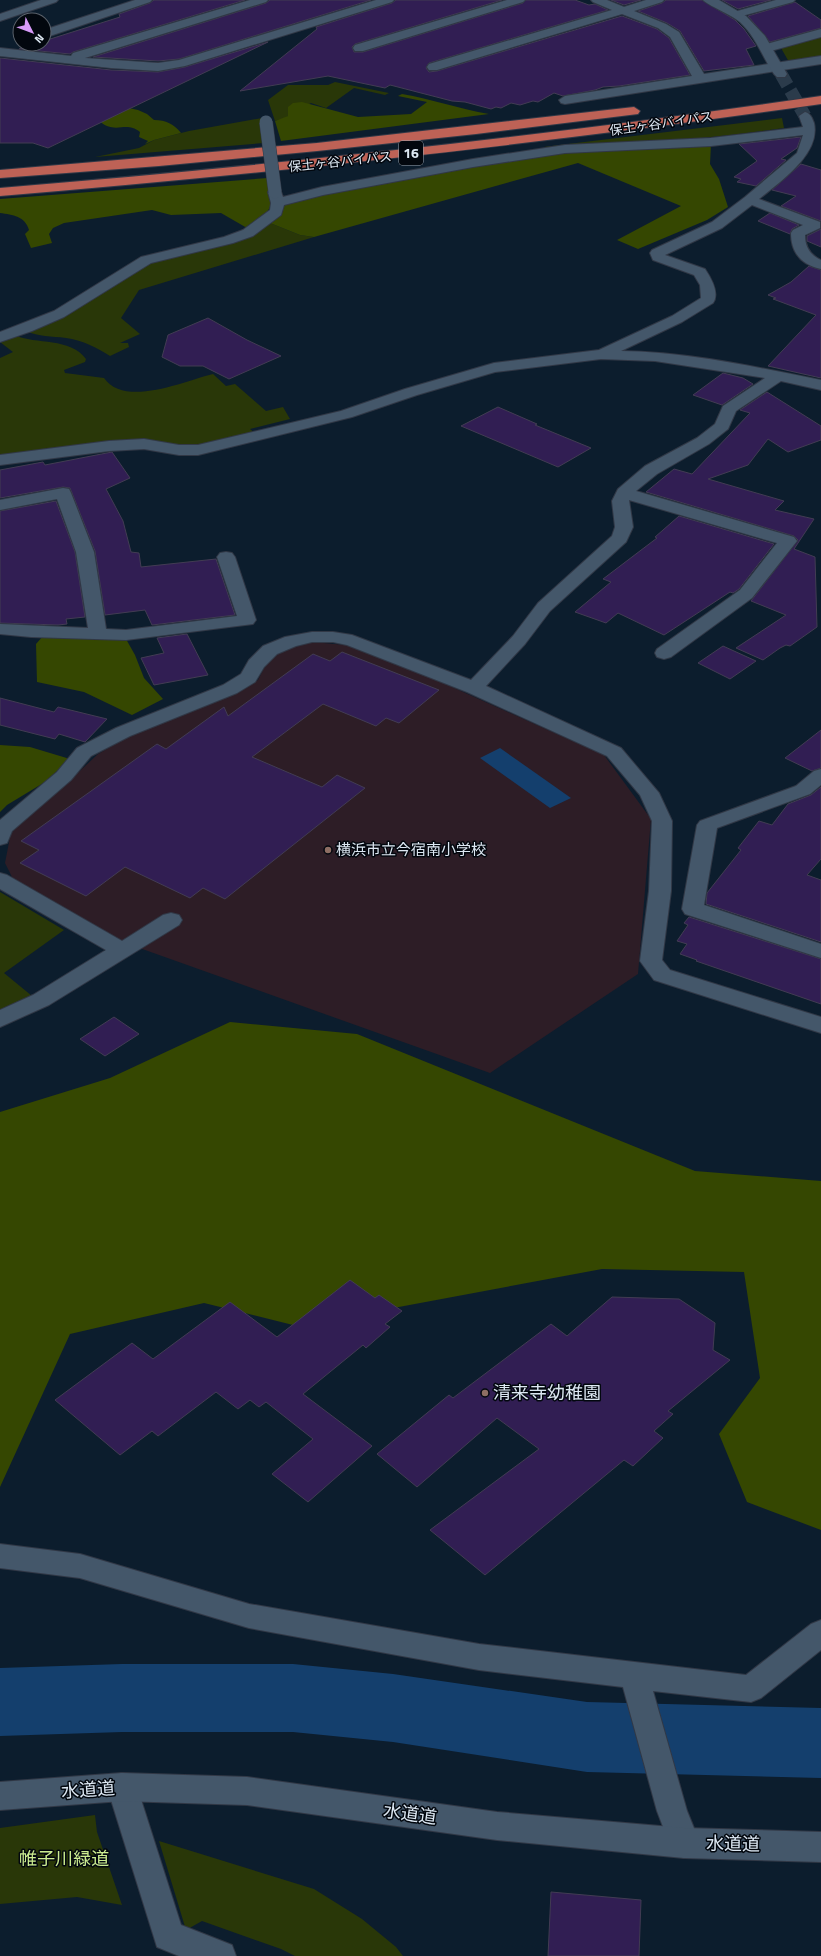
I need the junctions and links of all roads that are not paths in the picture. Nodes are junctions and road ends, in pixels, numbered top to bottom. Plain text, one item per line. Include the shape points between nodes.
1 (52, 0) edge
2 (146, 0) edge
3 (262, 0) edge
4 (388, 0) edge
5 (519, 0) edge
6 (597, 0) edge
7 (658, 0) edge
8 (709, 0) edge
9 (789, 0) edge
10 (624, 10) junction
11 (738, 14) junction
12 (0, 18) edge
13 (52, 31) edge
14 (821, 33) edge
15 (12, 47) edge
16 (359, 48) dead end
17 (767, 48) junction
18 (0, 52) edge
19 (218, 52) junction
20 (236, 56) dead end
21 (68, 59) junction
22 (821, 60) edge
23 (434, 67) dead end
24 (777, 70) junction
25 (700, 78) junction
26 (564, 100) dead end
27 (821, 100) edge
28 (650, 109) dead end
29 (805, 116) tunnel mouth
30 (266, 122) dead end
31 (810, 130) junction
32 (0, 174) edge
33 (0, 192) edge
34 (276, 198) junction
35 (750, 200) junction
36 (821, 265) edge
37 (0, 337) edge
38 (602, 354) junction
39 (779, 376) junction
40 (820, 386) edge
41 (0, 460) edge
42 (624, 492) junction
43 (0, 505) edge
44 (226, 557) dead end
45 (0, 629) edge
46 (98, 635) junction
47 (664, 653) dead end
48 (474, 688) junction
49 (821, 775) edge
50 (812, 794) edge
51 (0, 839) edge
52 (0, 880) edge
53 (171, 920) dead end
54 (122, 950) junction
55 (821, 951) edge
56 (0, 1019) edge
57 (821, 1025) edge
58 (0, 1556) edge
59 (821, 1633) edge
60 (634, 1674) junction
61 (122, 1787) junction
62 (0, 1796) edge
63 (684, 1843) junction
64 (821, 1847) edge
65 (220, 1956) edge

1 - 12 street
2 - 13 street
3 - 21 street
4 - 19 street
5 - 16 street
6 - 10 street
7 - 10 street
8 - 11 street
9 - 11 street
10 - 23 street
10 - 25 street via 662,26 675,35
11 - 17 street via 752,25
14 - 17 street
15 - 18 street
17 - 24 street
18 - 21 street
19 - 20 street
19 - 21 street via 181,63 158,66
22 - 24 street
24 - 25 street
25 - 26 street
27 - 33 highway, 保土ヶ谷バイパス / 16 via 408,154 282,168
28 - 32 highway, 保土ヶ谷バイパス / 16 via 398,139
29 - 31 street
30 - 34 street, bridge
31 - 34 street via 711,142 565,149
31 - 35 street via 803,155
34 - 37 street via 276,212 248,233 146,260 59,314
35 - 36 street via 815,225 798,233 798,244 805,257
35 - 38 street via 717,225 657,252 658,257 700,272 708,285 708,300 677,319
38 - 39 street via 655,356
38 - 41 street via 494,368 346,414 198,450 179,450 144,444
39 - 40 street
39 - 42 street via 729,409 722,426 703,441 652,470
42 - 47 street via 788,542 746,594
42 - 48 street via 620,501 624,527 620,538 544,607 519,640
43 - 46 street via 63,493 85,552
44 - 46 street via 247,620 207,631 126,636
45 - 46 street
48 - 51 street via 352,641 333,637 291,641 247,663 248,678 230,689 123,732 84,752 64,776 2,829
48 - 57 street via 614,752 650,793 662,821 660,891 651,961 662,975
49 - 50 street
50 - 55 street via 707,825 693,909
52 - 54 street
53 - 54 street
54 - 56 street via 41,1000
58 - 60 street via 80,1566 249,1616 479,1656
59 - 60 street via 750,1689
60 - 63 street via 672,1811
61 - 62 street, 水道道
61 - 63 street, 水道道 via 247,1792 498,1826
61 - 65 street via 168,1936
63 - 64 street, 水道道

